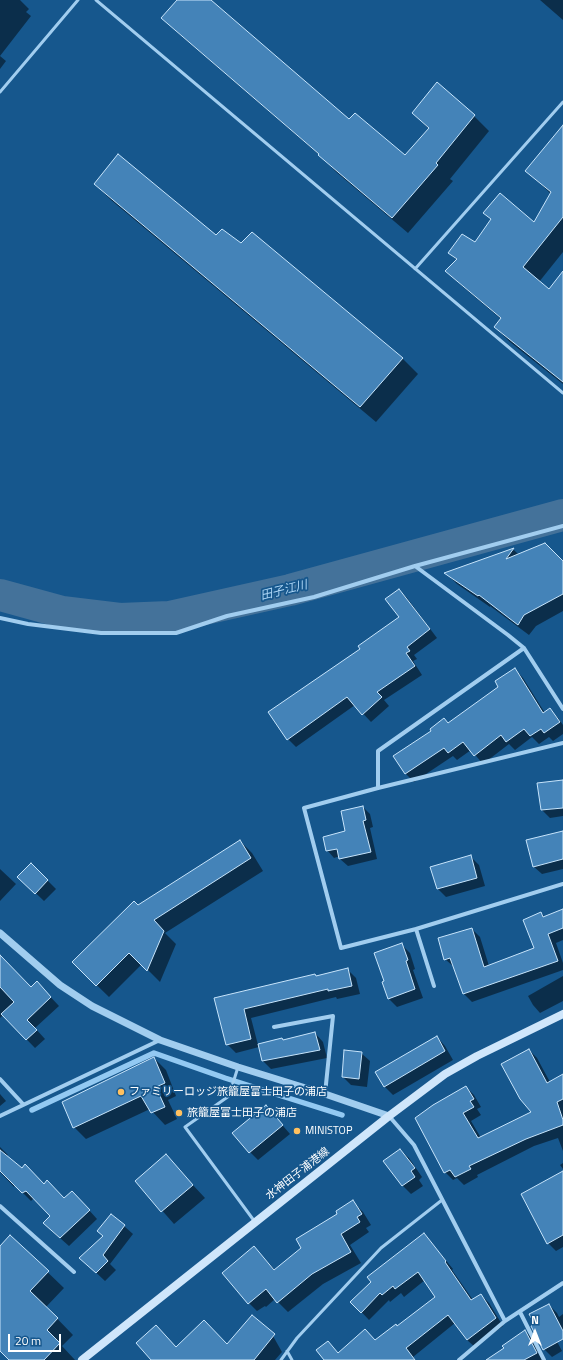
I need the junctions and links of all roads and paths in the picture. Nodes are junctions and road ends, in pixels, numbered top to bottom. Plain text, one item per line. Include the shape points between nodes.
1 (78, 0) edge
2 (96, 0) edge
3 (0, 92) edge
4 (563, 102) edge
5 (415, 269) junction
6 (563, 393) edge
7 (563, 526) edge
8 (415, 566) junction
9 (0, 618) edge
10 (524, 648) junction
11 (563, 709) edge
12 (563, 743) edge
13 (378, 788) junction
14 (563, 884) edge
15 (416, 930) junction
16 (0, 933) edge
17 (434, 986) dead end
18 (563, 1014) edge
19 (274, 1027) dead end
20 (160, 1040) junction
21 (238, 1067) junction
22 (0, 1079) edge
23 (325, 1094) junction
24 (23, 1104) junction
25 (0, 1116) edge
26 (389, 1116) junction
27 (442, 1200) junction
28 (0, 1206) edge
29 (255, 1222) junction
30 (74, 1272) dead end
31 (563, 1283) edge
32 (520, 1312) junction
33 (505, 1321) junction
34 (287, 1352) junction
35 (82, 1360) edge
36 (281, 1360) edge
37 (292, 1360) edge
38 (459, 1360) edge
39 (544, 1360) edge

1 - 3 lane
2 - 5 lane
4 - 5 lane
5 - 6 lane
7 - 8 street
8 - 9 street via 314,597 227,616 176,633 101,633
8 - 10 street
10 - 11 street
10 - 13 street via 378,751
12 - 13 street
13 - 15 street via 304,808 341,948
14 - 15 street
15 - 17 street
16 - 20 street via 66,989 92,1006
18 - 26 main road, 水神田子浦港線 via 445,1074
19 - 23 street via 333,1016
20 - 21 street
20 - 24 street
21 - 23 street
21 - 29 lane via 229,1096 185,1127
22 - 24 street
23 - 26 street
24 - 25 street
26 - 27 street via 414,1145
26 - 29 main road, 水神田子浦港線
27 - 33 street
27 - 34 lane via 381,1248
28 - 30 street
29 - 35 main road, 水神田子浦港線
31 - 32 street
32 - 33 street
32 - 39 street
33 - 38 street
34 - 36 lane
34 - 37 lane

